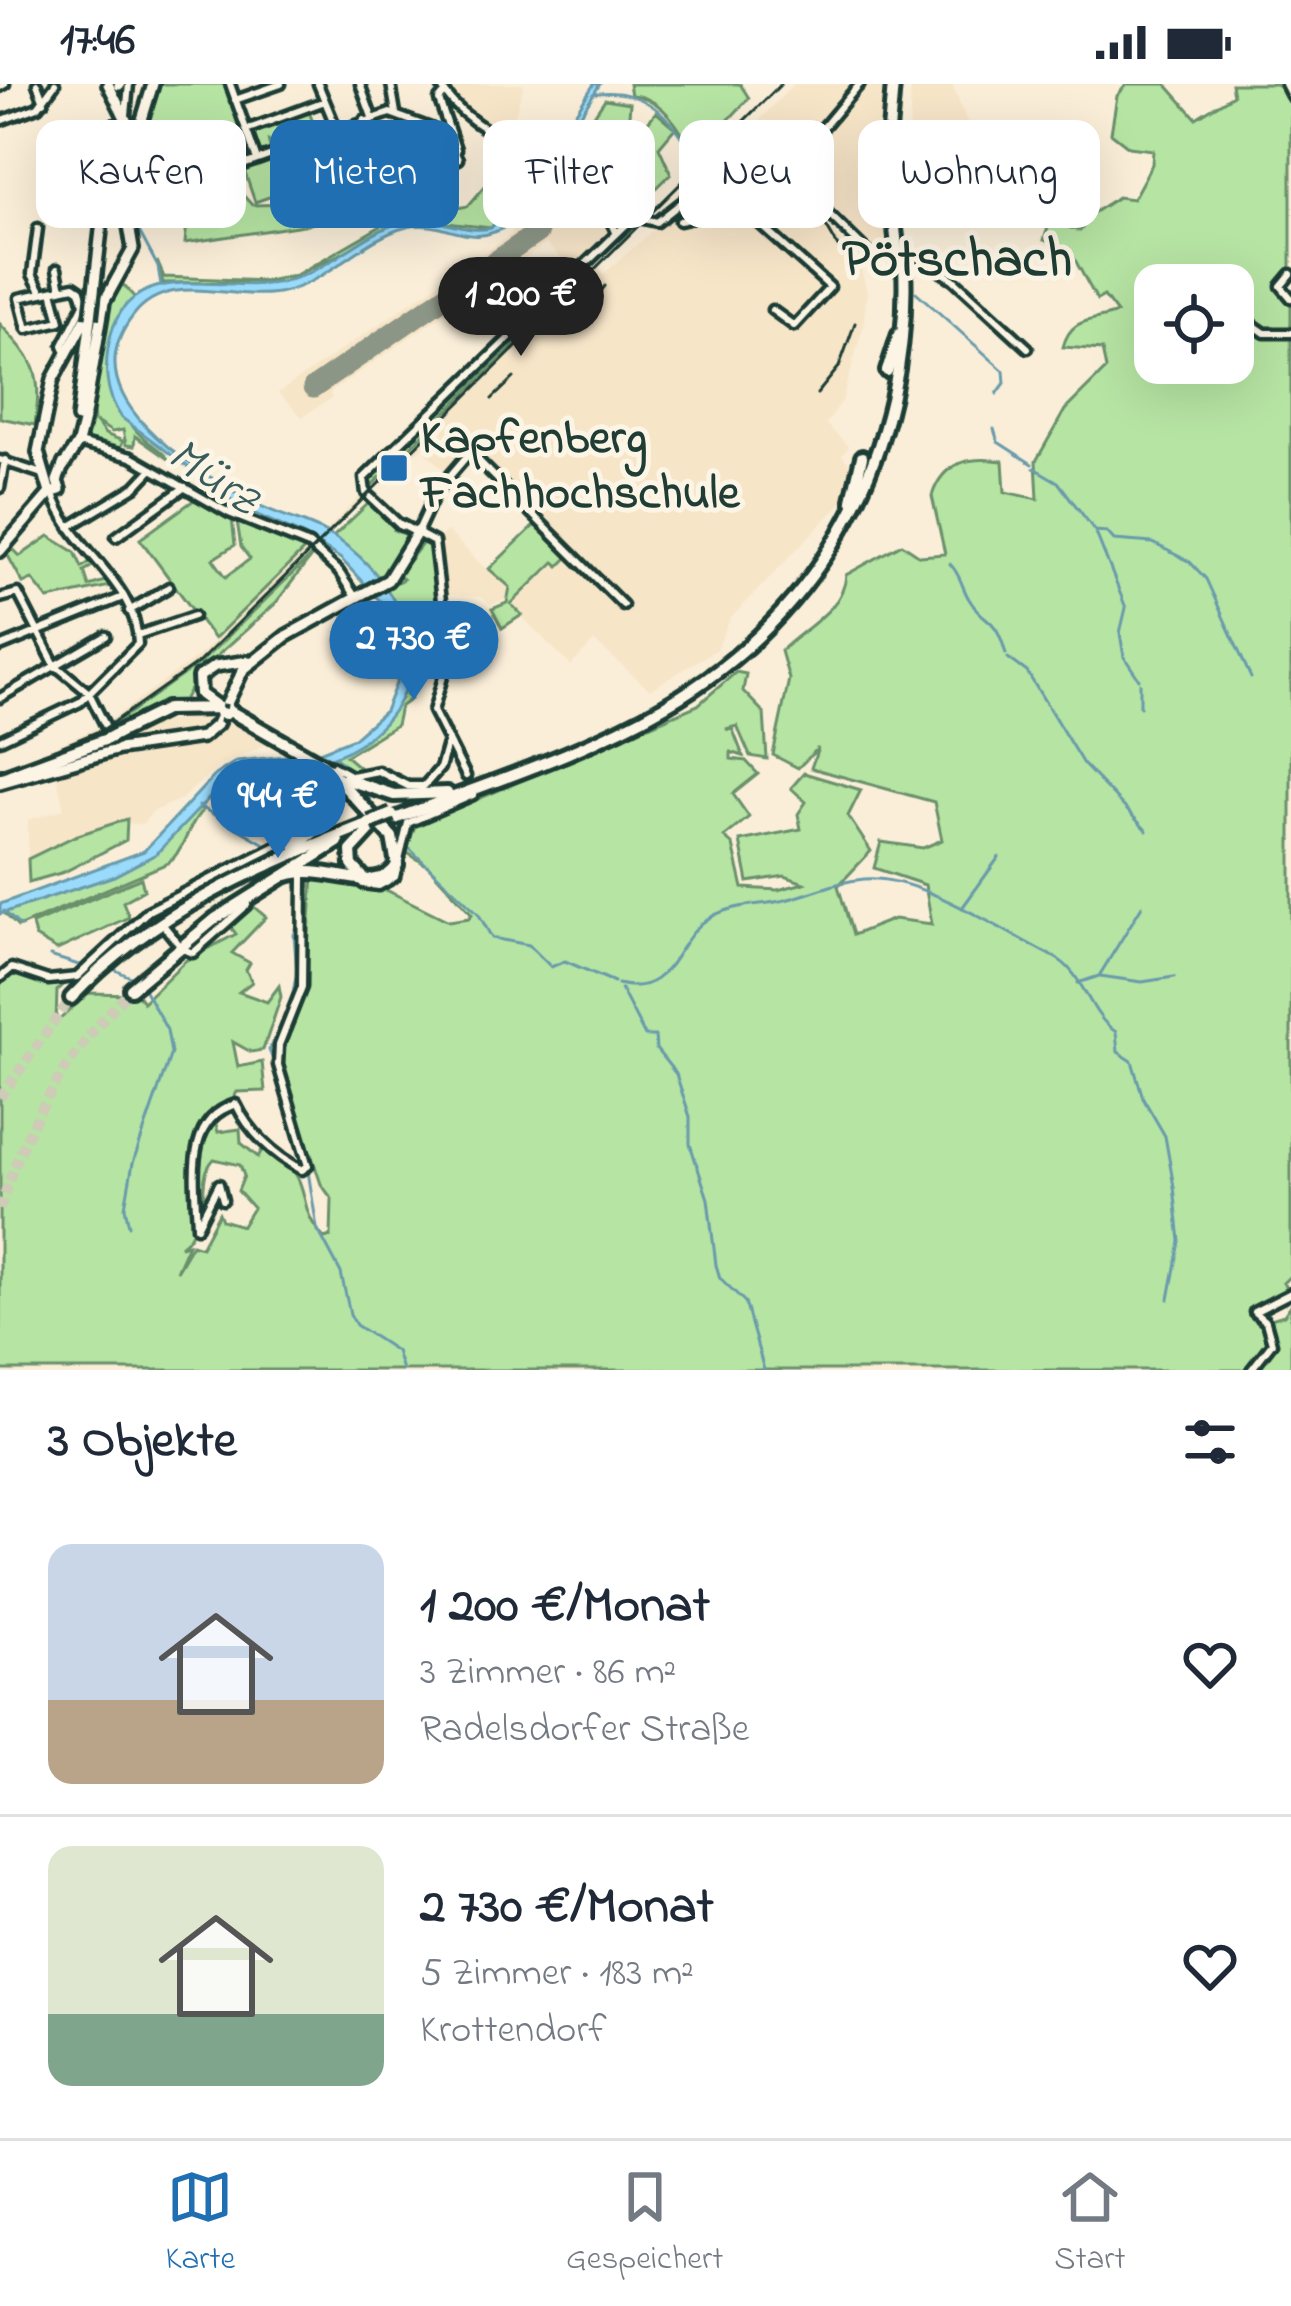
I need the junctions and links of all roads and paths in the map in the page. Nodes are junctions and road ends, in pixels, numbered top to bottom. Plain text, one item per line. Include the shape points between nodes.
1 (37, 84) edge
2 (55, 84) edge
3 (108, 84) edge
4 (129, 84) edge
5 (153, 84) edge
6 (230, 84) edge
7 (281, 84) edge
8 (318, 84) edge
9 (360, 84) edge
10 (391, 84) edge
11 (440, 84) edge
12 (860, 84) edge
13 (895, 84) edge
14 (1286, 84) edge
15 (445, 93) junction
16 (1291, 96) edge
17 (236, 100) junction
18 (325, 101) junction
19 (44, 102) junction
20 (396, 113) junction
21 (368, 118) junction
22 (126, 119) joint
23 (141, 120) edge
24 (243, 120) edge
25 (333, 120) edge
26 (363, 120) edge
27 (411, 120) edge
28 (448, 120) edge
29 (827, 120) edge
30 (0, 121) edge
31 (246, 130) joint
32 (270, 155) edge
33 (256, 160) junction
34 (246, 164) edge
35 (679, 204) edge
36 (834, 219) edge
37 (104, 228) edge
38 (130, 228) edge
39 (768, 228) edge
40 (38, 229) dead end
41 (616, 232) junction
42 (901, 260) junction
43 (57, 269) dead end
44 (1288, 276) edge
45 (57, 290) junction
46 (42, 293) junction
47 (98, 298) junction
48 (1291, 298) edge
49 (68, 302) dead end
50 (56, 306) junction
51 (772, 310) dead end
52 (1254, 325) edge
53 (1291, 333) edge
54 (899, 334) junction
55 (1028, 348) dead end
56 (66, 352) junction
57 (887, 370) dead end
58 (78, 443) junction
59 (862, 457) dead end
60 (3, 460) edge
61 (63, 467) junction
62 (152, 470) junction
63 (49, 483) junction
64 (185, 487) junction
65 (0, 488) edge
66 (853, 500) junction
67 (69, 527) junction
68 (844, 530) junction
69 (417, 533) junction
70 (116, 536) dead end
71 (0, 550) edge
72 (832, 559) dead end
73 (169, 587) dead end
74 (123, 597) junction
75 (0, 598) edge
76 (363, 598) junction
77 (623, 605) dead end
78 (129, 611) junction
79 (194, 616) dead end
80 (37, 629) junction
81 (771, 634) dead end
82 (138, 635) junction
83 (106, 636) dead end
84 (0, 647) edge
85 (746, 649) junction
86 (235, 665) junction
87 (57, 667) junction
88 (199, 677) junction
89 (89, 693) junction
90 (0, 698) edge
91 (189, 705) junction
92 (223, 710) junction
93 (0, 740) edge
94 (448, 740) junction
95 (117, 749) junction
96 (321, 770) junction
97 (466, 776) dead end
98 (0, 780) edge
99 (361, 781) junction
100 (447, 793) junction
101 (473, 795) dead end
102 (394, 816) junction
103 (374, 824) junction
104 (262, 866) junction
105 (303, 877) junction
106 (271, 881) junction
107 (164, 926) dead end
108 (1, 977) edge
109 (135, 984) tunnel mouth
110 (71, 998) tunnel mouth
111 (223, 1199) dead end
112 (1291, 1293) edge
113 (1251, 1370) edge

1 - 19 street
2 - 19 street
3 - 22 main road
4 - 22 street
5 - 23 main road
6 - 17 street
7 - 17 street
8 - 18 street
9 - 21 street
10 - 20 street
11 - 15 street
12 - 29 street
13 - 42 highway
14 - 16 street
15 - 28 street via 439,100
15 - 41 street via 464,115 538,158 602,209
17 - 24 street
18 - 25 street
18 - 31 street
19 - 30 street
20 - 21 street
20 - 27 street
21 - 26 street
31 - 33 street
32 - 33 street
33 - 34 street
35 - 41 street via 661,220 637,216
36 - 55 street via 879,263 915,256 953,279
37 - 47 main road
38 - 47 main road via 134,244
39 - 51 street via 831,288 794,326
40 - 46 street via 32,274
41 - 69 street via 363,480 368,495
42 - 54 highway
42 - 68 highway via 904,328 894,399
43 - 45 street
44 - 48 street via 1281,290
45 - 46 street
45 - 50 street
45 - 56 street via 80,290 84,304
46 - 50 street via 19,298 27,329 60,322
47 - 56 main road
47 - 58 main road
47 - 61 main road, bridge
49 - 50 street
52 - 53 street
54 - 57 highway
54 - 66 highway via 883,423
56 - 63 main road via 38,442
58 - 61 main road
58 - 62 street
59 - 66 highway
60 - 63 street
60 - 65 street
61 - 63 main road
62 - 64 street
62 - 67 street
63 - 67 street
63 - 71 main road
64 - 70 street
64 - 76 street via 318,550
66 - 100 highway via 800,585 696,682 611,727
67 - 74 street
68 - 72 highway
68 - 85 highway via 801,592
69 - 76 main road via 388,580
69 - 77 street via 436,492 474,455
69 - 94 street via 432,539 448,660 434,710
73 - 78 street
74 - 78 street
74 - 80 street
75 - 80 street via 17,592
76 - 86 main road
78 - 82 street
79 - 82 street
80 - 84 street
80 - 87 street
81 - 85 highway
82 - 89 street via 134,652
83 - 87 street
85 - 102 highway via 632,724
86 - 88 main road
86 - 95 main road via 222,716 202,737
87 - 89 street
87 - 90 street
88 - 91 highway
88 - 92 highway via 202,697
89 - 93 street
89 - 95 street
91 - 92 highway
91 - 98 highway
92 - 96 highway
94 - 97 street
94 - 99 street via 424,786 378,771
95 - 98 main road
96 - 99 highway
96 - 103 highway
96 - 104 highway via 322,822
99 - 100 highway via 401,796
99 - 108 street via 335,765 312,769 322,802 313,825 153,913 77,977 48,980 12,968
100 - 102 highway
101 - 105 street via 411,821 395,877 379,886 332,874
102 - 103 highway, bridge
103 - 103 highway via 394,858 374,879 356,872 350,858
103 - 104 highway
103 - 106 highway
103 - 106 highway via 398,852 385,880 313,869
104 - 110 highway via 170,915
105 - 107 street via 246,906 193,953
105 - 111 street via 303,975 278,1065 307,1168 264,1141 233,1104 202,1130 192,1179 195,1225 219,1184
106 - 109 highway
112 - 113 street via 1254,1312 1272,1343

